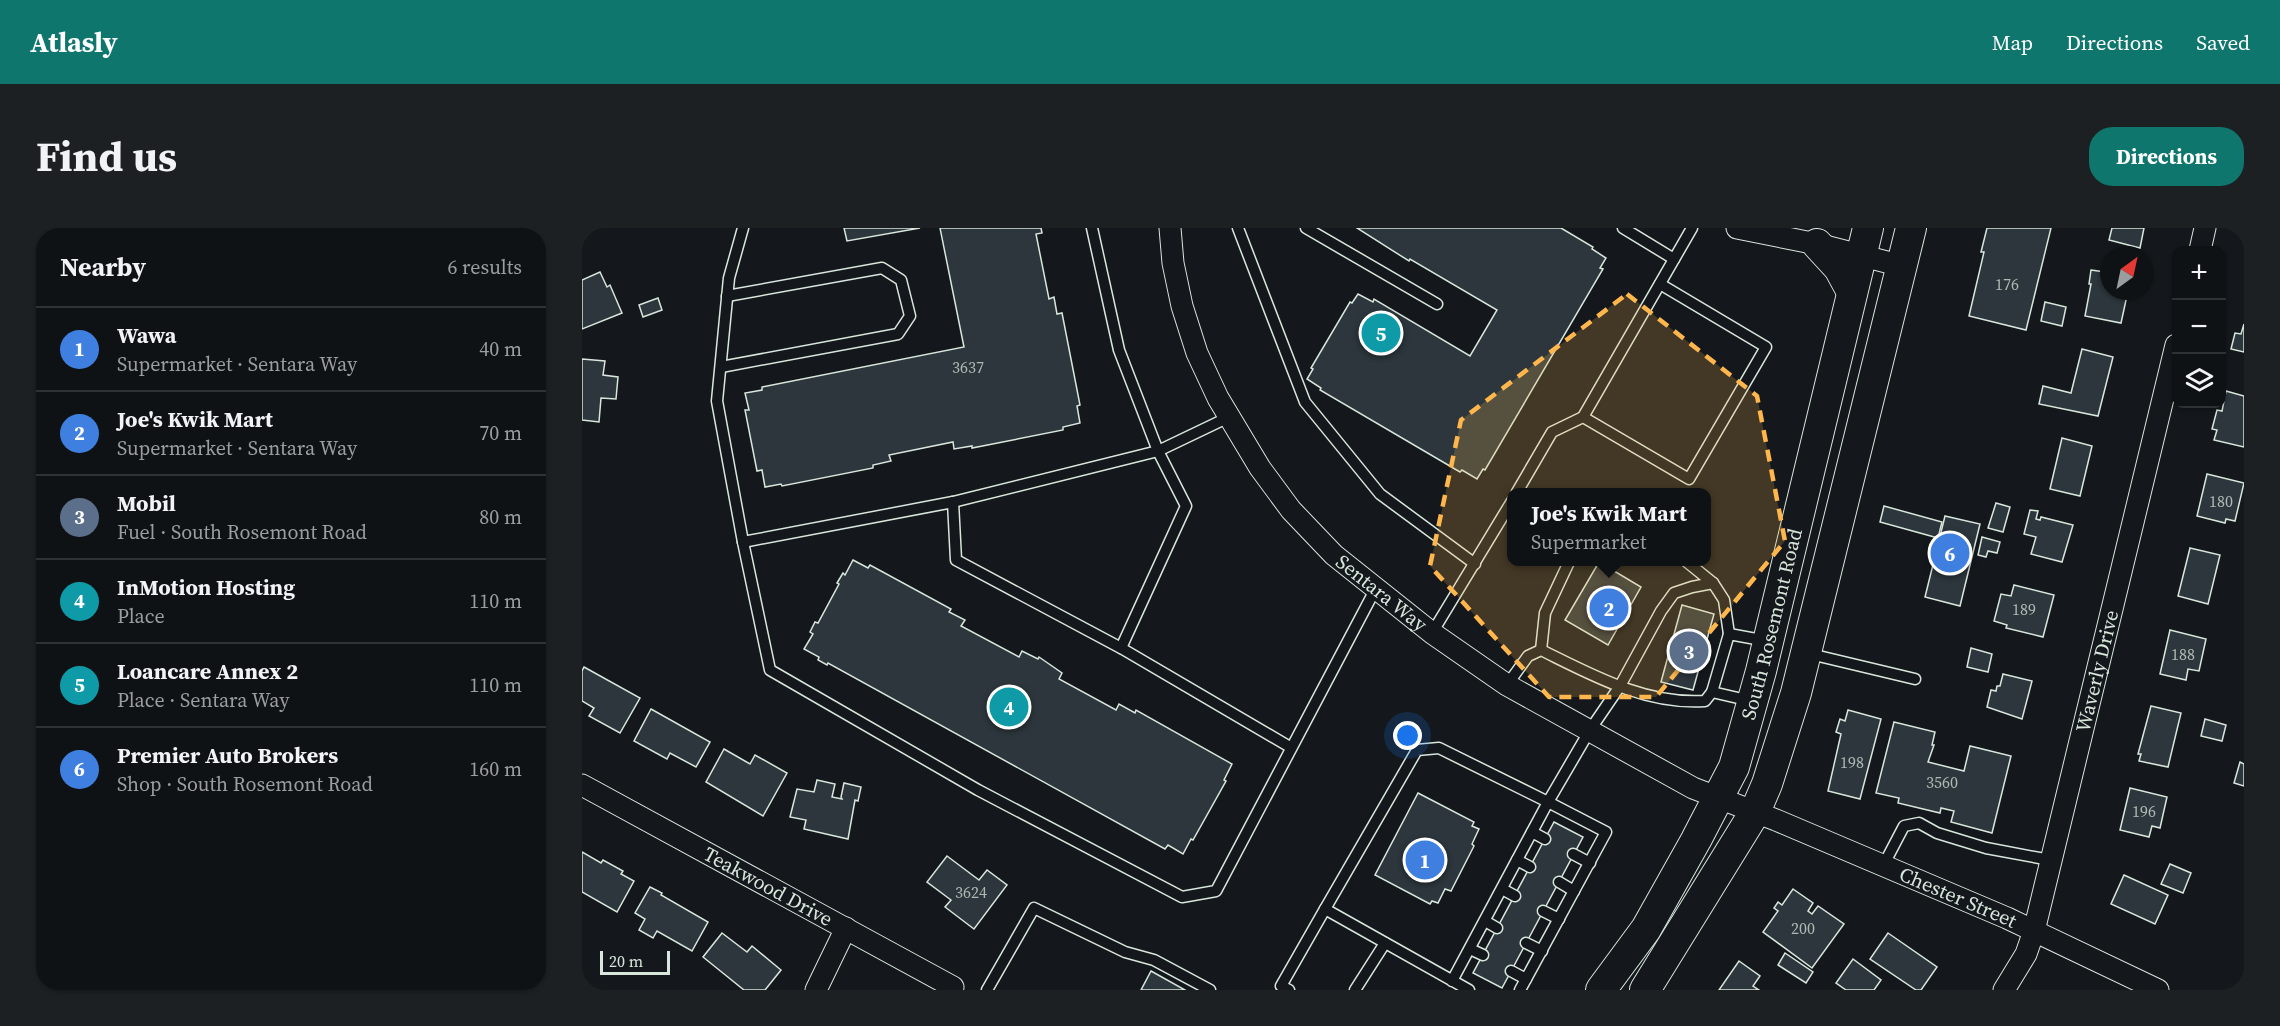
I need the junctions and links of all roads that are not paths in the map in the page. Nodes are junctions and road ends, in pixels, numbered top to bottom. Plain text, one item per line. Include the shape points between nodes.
1 (743, 228) edge
2 (1092, 228) edge
3 (1170, 228) edge
4 (1238, 228) edge
5 (1306, 228) edge
6 (1623, 228) edge
7 (1692, 228) edge
8 (1737, 228) edge
9 (1911, 228) edge
10 (2205, 228) edge
11 (1864, 242) edge
12 (1817, 244) junction
13 (2201, 246) edge
14 (1674, 259) junction
15 (1902, 266) junction
16 (1660, 284) junction
17 (1852, 292) junction
18 (727, 296) junction
19 (1437, 304) dead end
20 (2174, 354) edge
21 (721, 367) junction
22 (1229, 417) junction
23 (1583, 417) junction
24 (1158, 451) junction
25 (1519, 488) edge
26 (953, 502) junction
27 (1507, 510) edge
28 (743, 542) junction
29 (1475, 564) junction
30 (1567, 566) edge
31 (1693, 566) edge
32 (1713, 584) junction
33 (1376, 588) junction
34 (1432, 633) junction
35 (1729, 634) junction
36 (1768, 642) junction
37 (1121, 648) junction
38 (1540, 650) junction
39 (1806, 653) junction
40 (1914, 679) dead end
41 (1506, 685) junction
42 (1620, 686) junction
43 (1712, 692) junction
44 (1751, 701) junction
45 (1590, 730) junction
46 (1290, 747) junction
47 (582, 785) edge
48 (1719, 799) junction
49 (1548, 802) junction
50 (1755, 812) junction
51 (1532, 832) junction
52 (1545, 839) dead end
53 (1573, 854) dead end
54 (2050, 860) junction
55 (1517, 861) junction
56 (1590, 863) junction
57 (1883, 866) junction
58 (1530, 867) dead end
59 (1559, 882) dead end
60 (1502, 889) junction
61 (1574, 891) junction
62 (1515, 896) dead end
63 (1325, 909) junction
64 (1543, 911) dead end
65 (1559, 919) junction
66 (1485, 921) junction
67 (846, 928) junction
68 (1497, 928) dead end
69 (2034, 931) junction
70 (1385, 943) junction
71 (1526, 943) dead end
72 (1470, 949) junction
73 (1542, 951) junction
74 (1483, 956) dead end
75 (1511, 971) dead end
76 (1526, 979) junction
77 (1452, 981) junction
78 (953, 987) dead end
79 (816, 990) edge
80 (987, 990) edge
81 (1209, 990) edge
82 (1289, 990) edge
83 (1355, 990) edge
84 (1469, 990) edge
85 (1520, 990) edge
86 (1601, 990) edge
87 (1645, 990) edge
88 (2004, 990) edge
89 (2158, 990) edge

1 - 18 lane
2 - 24 lane via 1119,350
3 - 22 street, Sentara Way via 1182,306 1197,353
4 - 29 lane via 1305,402 1380,494
5 - 19 lane
6 - 14 lane
7 - 14 lane
8 - 12 street
9 - 15 main road, South Rosemont Road
10 - 13 street
11 - 12 street
11 - 15 street
11 - 17 main road, South Rosemont Road
12 - 17 main road via 1839,268
14 - 16 lane
15 - 39 main road, South Rosemont Road
16 - 23 lane
16 - 23 lane via 1766,347 1761,357 1689,479
17 - 36 main road, South Rosemont Road
18 - 21 lane
18 - 21 lane via 882,268 901,280 910,316 898,334
20 - 54 street, Waverly Drive
21 - 28 lane via 717,401
22 - 24 lane
22 - 33 street, Sentara Way via 1291,510 1334,555
23 - 25 lane via 1552,432
24 - 26 lane
24 - 37 lane via 1186,506
26 - 28 lane
26 - 37 lane via 956,560
27 - 29 lane
28 - 46 lane via 770,670 978,790 1182,897 1216,891
29 - 34 lane
30 - 38 lane via 1545,613
31 - 32 lane
32 - 35 lane via 1724,600
32 - 42 lane via 1674,593
33 - 34 street, Sentara Way
33 - 46 lane
34 - 41 street, Sentara Way
35 - 36 lane
35 - 43 lane
36 - 44 main road, South Rosemont Road
37 - 46 lane
38 - 41 lane via 1528,656
38 - 42 lane
39 - 40 lane
39 - 50 main road, South Rosemont Road
41 - 45 street, Sentara Way
42 - 43 lane via 1644,696 1686,702 1705,701
42 - 45 lane
43 - 44 lane
44 - 48 main road, South Rosemont Road via 1734,767
45 - 48 street, Sentara Way
45 - 49 lane
47 - 67 street, Teakwood Drive
48 - 50 street, Sentara Way
48 - 86 main road, South Rosemont Road via 1646,929
49 - 51 lane
49 - 56 lane via 1606,832
49 - 63 lane via 1439,748 1417,750
50 - 57 street, Chester Street
50 - 87 main road, South Rosemont Road
51 - 52 lane
51 - 55 lane
53 - 56 lane
54 - 57 lane via 1986,848 1918,823 1904,826
54 - 69 street, Waverly Drive
55 - 58 lane
55 - 60 lane
56 - 61 lane
57 - 69 street, Chester Street
59 - 61 lane
60 - 62 lane
60 - 66 lane
61 - 65 lane
63 - 70 lane
63 - 82 lane via 1281,986
64 - 65 lane
65 - 73 lane
66 - 68 lane
66 - 72 lane
67 - 78 street, Teakwood Drive
67 - 79 street
69 - 88 street, Waverly Drive via 2026,954
69 - 89 street, Chester Street
70 - 77 lane
70 - 83 lane
71 - 73 lane
72 - 74 lane
72 - 77 lane
73 - 76 lane
75 - 76 lane
76 - 85 lane
77 - 84 lane
80 - 81 lane via 1034,908 1125,952 1155,960

